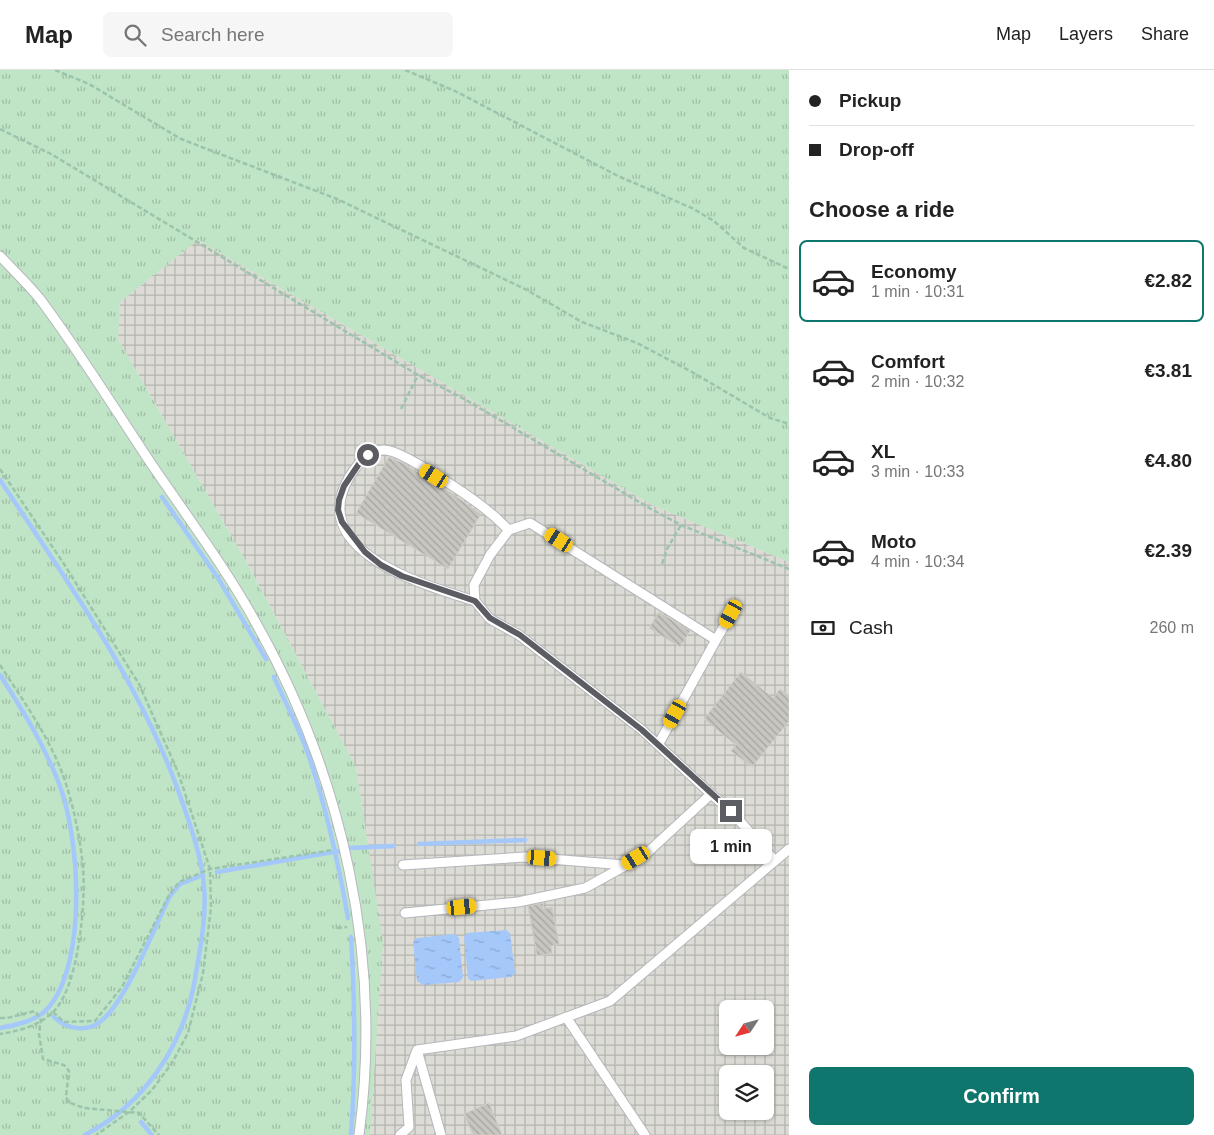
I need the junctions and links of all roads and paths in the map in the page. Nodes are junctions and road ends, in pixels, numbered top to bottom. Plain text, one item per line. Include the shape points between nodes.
1 (54, 70) edge
2 (405, 70) edge
3 (0, 129) edge
4 (0, 256) edge
5 (789, 269) edge
6 (418, 375) junction
7 (401, 409) dead end
8 (789, 424) edge
9 (0, 469) edge
10 (680, 525) junction
11 (508, 530) junction
12 (662, 564) dead end
13 (789, 569) edge
14 (475, 601) junction
15 (731, 614) dead end
16 (716, 640) junction
17 (0, 665) edge
18 (658, 745) junction
19 (711, 794) junction
20 (344, 848) junction
21 (789, 849) edge
22 (776, 860) junction
23 (403, 865) dead end
24 (625, 866) junction
25 (210, 869) junction
26 (405, 913) dead end
27 (53, 1012) junction
28 (566, 1017) junction
29 (0, 1018) edge
30 (41, 1020) junction
31 (0, 1034) edge
32 (417, 1050) junction
33 (129, 1112) junction
34 (96, 1135) edge
35 (159, 1135) edge
36 (360, 1135) edge
37 (400, 1135) edge
38 (441, 1135) edge
39 (645, 1135) edge

1 - 8 path via 89,84 181,139 337,199 525,289 582,322 636,343 770,418
2 - 5 path via 456,91 618,176 692,208 714,221 744,248
3 - 6 path via 51,154
4 - 20 lane via 39,298 255,621 288,684 314,749
6 - 7 path
6 - 10 path
9 - 25 path via 139,684 178,772
10 - 12 path
10 - 13 path
11 - 14 lane via 474,585
11 - 14 lane via 481,505 395,451 377,450 368,455 344,486 338,505 342,522 365,552 402,576
11 - 16 lane via 530,523 544,530
14 - 18 lane via 490,618 520,635 577,678
15 - 16 lane
16 - 18 lane
17 - 27 path via 43,732 65,780 78,832 83,868 79,939 73,973
18 - 19 lane
19 - 22 lane
19 - 24 lane via 648,852
20 - 25 path
20 - 36 lane via 364,975 366,1039
21 - 22 lane
22 - 28 lane via 610,1000
23 - 24 lane via 525,857
24 - 26 lane via 586,888 518,902
25 - 27 path via 179,882 122,988 95,1021 64,1022
25 - 33 path via 210,908 203,973 188,1033 152,1090
27 - 30 path
28 - 32 lane via 516,1036
28 - 39 lane
29 - 30 path via 35,1011
30 - 31 path via 19,1031
30 - 33 path via 42,1057 45,1061 68,1068 68,1102 84,1108
32 - 37 lane via 406,1080 409,1127
32 - 38 lane
33 - 34 path
33 - 35 path via 139,1113

